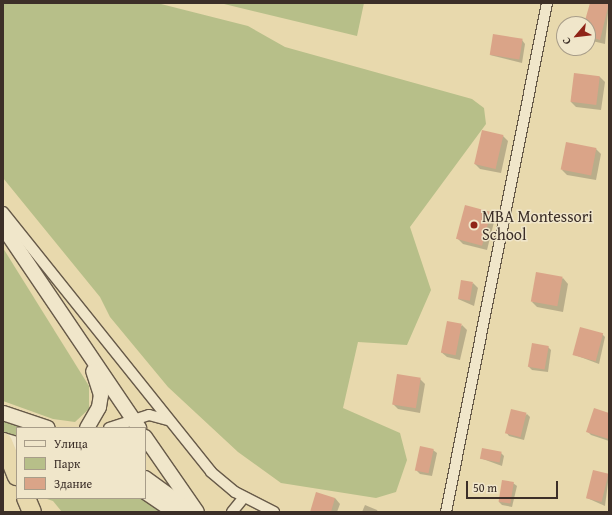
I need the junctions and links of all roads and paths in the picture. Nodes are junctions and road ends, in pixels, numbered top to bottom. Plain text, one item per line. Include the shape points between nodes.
1 (547, 3) edge
2 (3, 212) edge
3 (3, 227) edge
4 (60, 316) junction
5 (3, 413) edge
6 (171, 422) junction
7 (136, 424) edge
8 (45, 427) edge
9 (88, 427) edge
10 (116, 427) edge
11 (146, 438) edge
12 (3, 441) edge
13 (16, 444) edge
14 (16, 474) edge
15 (146, 479) edge
16 (146, 493) edge
17 (244, 497) junction
18 (272, 511) edge
19 (175, 512) edge
20 (192, 512) edge
21 (197, 512) edge
22 (232, 512) edge
23 (254, 512) edge
24 (446, 512) edge

1 - 24 street
2 - 6 street
3 - 4 street
4 - 7 street
4 - 9 street via 98,382 99,407
5 - 8 street
6 - 7 street via 155,415
6 - 17 street via 211,472
7 - 10 street
11 - 21 street
12 - 13 street
12 - 14 highway
15 - 20 street
16 - 19 street
17 - 18 street
17 - 22 street
18 - 23 street

